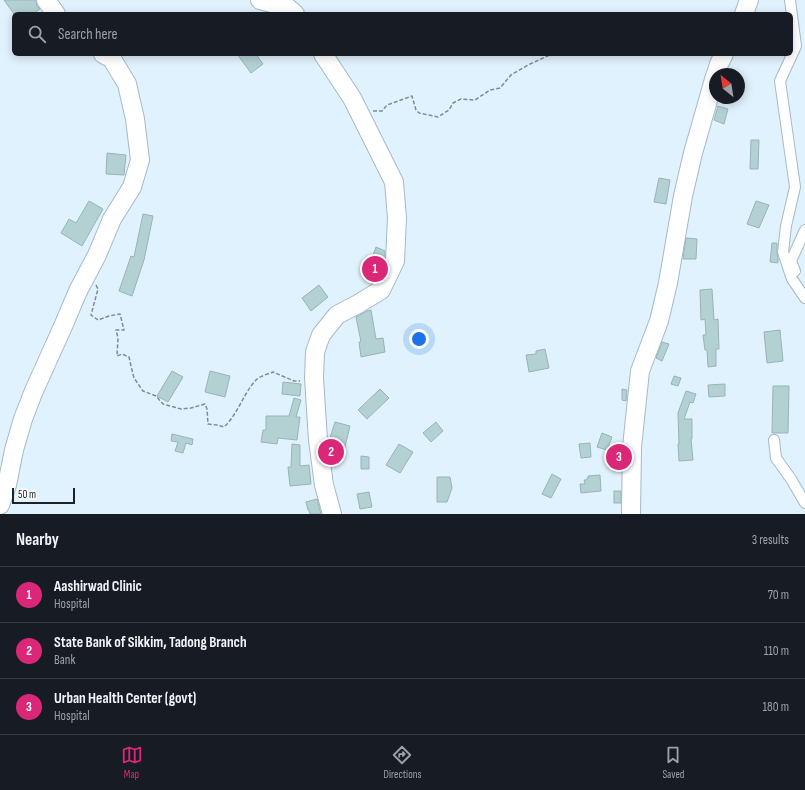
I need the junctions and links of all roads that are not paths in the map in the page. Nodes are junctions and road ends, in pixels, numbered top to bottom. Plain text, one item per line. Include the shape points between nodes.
1 (46, 0) edge
2 (260, 0) edge
3 (749, 0) edge
4 (790, 0) edge
5 (55, 12) edge
6 (292, 12) edge
7 (745, 12) edge
8 (792, 12) edge
9 (793, 23) edge
10 (793, 53) edge
11 (105, 56) edge
12 (324, 56) edge
13 (723, 56) edge
14 (791, 56) edge
15 (718, 68) edge
16 (709, 96) edge
17 (805, 230) edge
18 (805, 293) edge
19 (805, 298) edge
20 (774, 440) dead end
21 (805, 503) edge
22 (0, 505) edge
23 (332, 514) edge
24 (631, 514) edge

1 - 5 highway
2 - 6 highway via 287,7
3 - 7 highway
4 - 8 street
9 - 10 street via 796,46
11 - 22 highway via 112,60 127,84 140,160 132,187 112,219 33,393 23,419
12 - 23 highway via 352,98 394,182 397,218 395,261 381,290 336,315 321,335 315,352 318,440 324,485
13 - 15 highway
14 - 19 street via 780,81 795,187 783,252 792,279
16 - 24 highway via 693,153 659,321 640,371 632,447
17 - 18 street via 791,261
20 - 21 street via 776,458

